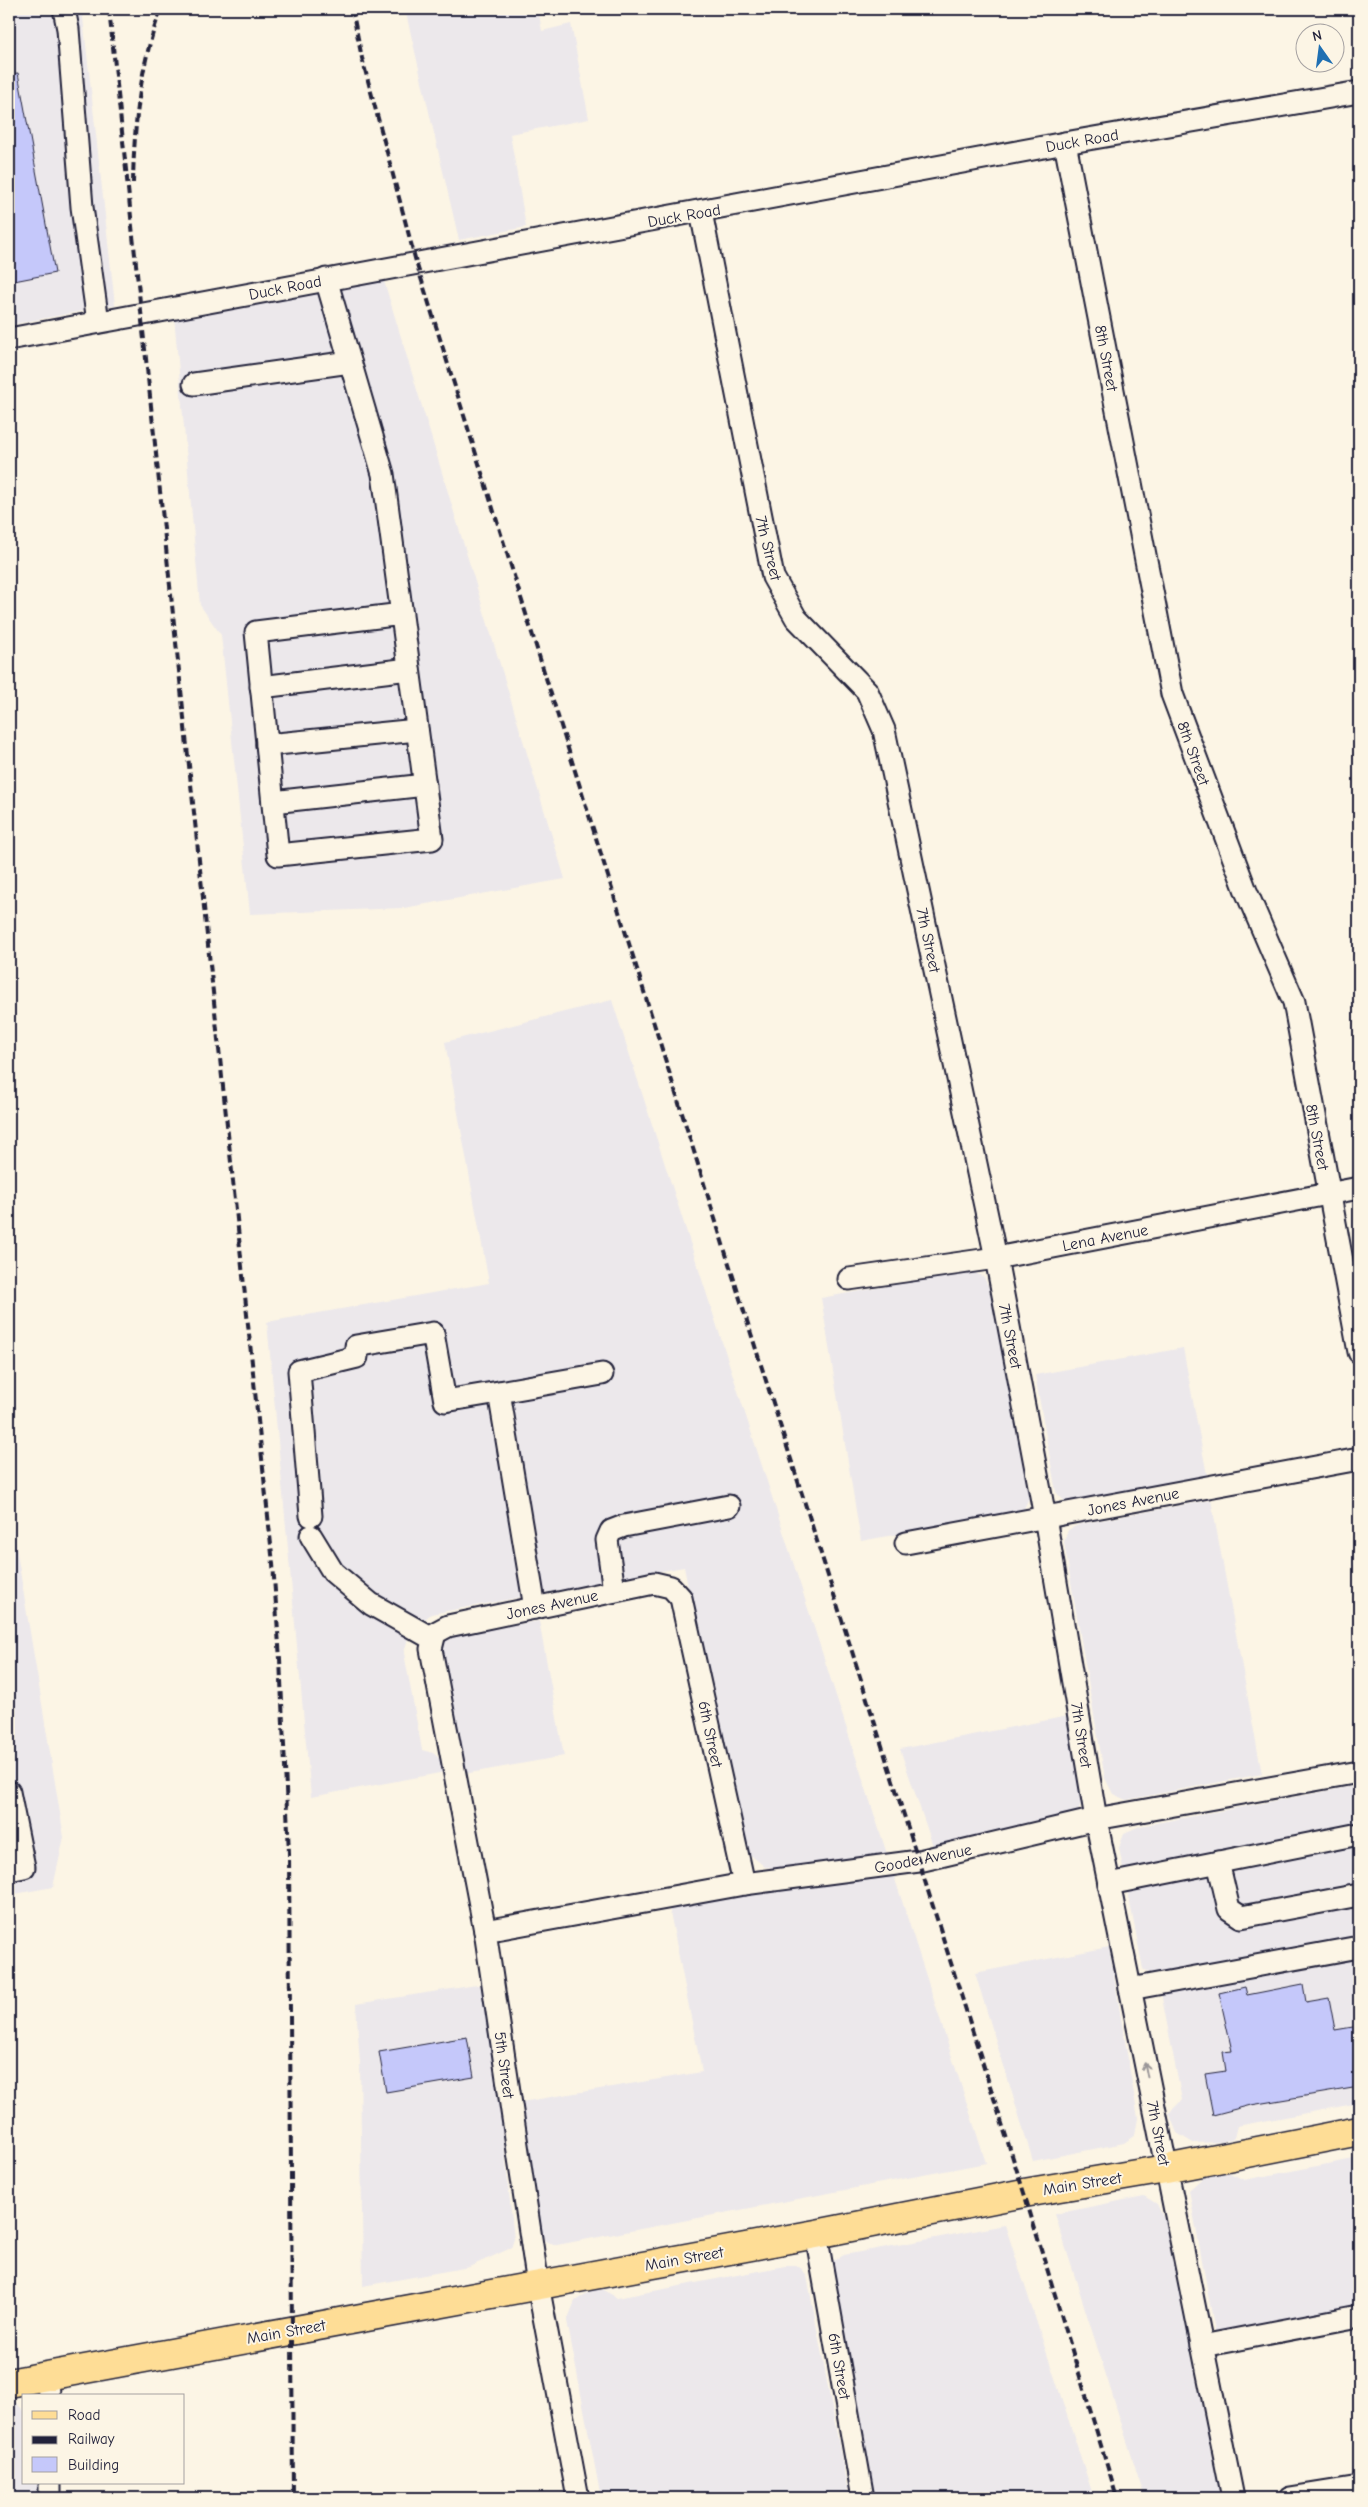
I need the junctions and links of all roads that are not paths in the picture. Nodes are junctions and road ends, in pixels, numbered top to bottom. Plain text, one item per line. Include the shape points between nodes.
1 (64, 9) edge
2 (1359, 92) edge
3 (1065, 143) junction
4 (702, 212) junction
5 (326, 279) junction
6 (98, 322) junction
7 (9, 338) edge
8 (350, 362) junction
9 (194, 384) dead end
10 (402, 614) junction
11 (409, 669) junction
12 (262, 686) junction
13 (417, 730) junction
14 (267, 745) junction
15 (425, 785) junction
16 (273, 802) junction
17 (1359, 1188) edge
18 (1329, 1194) junction
19 (996, 1258) junction
20 (849, 1279) dead end
21 (1359, 1352) edge
22 (602, 1374) dead end
23 (499, 1392) junction
24 (1359, 1458) edge
25 (729, 1506) dead end
26 (1046, 1517) junction
27 (906, 1543) dead end
28 (672, 1587) joint
29 (614, 1591) junction
30 (535, 1608) junction
31 (434, 1636) junction
32 (1359, 1772) edge
33 (9, 1792) edge
34 (1096, 1819) junction
35 (1359, 1834) edge
36 (1218, 1862) junction
37 (9, 1870) edge
38 (744, 1884) junction
39 (1109, 1884) junction
40 (1359, 1895) edge
41 (485, 1931) junction
42 (1359, 1947) edge
43 (1130, 1989) junction
44 (1359, 2131) edge
45 (1166, 2169) junction
46 (816, 2234) junction
47 (538, 2285) junction
48 (1359, 2316) edge
49 (1202, 2346) junction
50 (9, 2383) edge
51 (49, 2386) edge
52 (50, 2484) edge
53 (1359, 2486) edge
54 (50, 2498) edge
55 (578, 2498) edge
56 (863, 2498) edge
57 (1233, 2498) edge
58 (1290, 2498) edge

1 - 6 street via 82,207
2 - 3 street, Duck Road
3 - 4 street, Duck Road
3 - 18 street, 8th Street via 1172,694 1246,891 1294,1002
4 - 5 street, Duck Road
4 - 19 street, 7th Street via 772,577 796,618 867,690 884,730
5 - 6 street, Duck Road
5 - 8 street
6 - 7 street, Duck Road
8 - 9 street
8 - 10 street via 383,474
10 - 11 street
10 - 12 street via 256,632
11 - 12 street
11 - 13 street
12 - 14 street
13 - 14 street
13 - 15 street
14 - 16 street
15 - 16 street
15 - 16 street via 432,839 278,854
17 - 18 street, Lena Avenue
18 - 19 street, Lena Avenue
18 - 21 street, 8th Street
19 - 20 street, Lena Avenue
19 - 26 street, 7th Street
22 - 23 street
23 - 30 street
23 - 31 street via 445,1401 433,1333 356,1346 357,1357 299,1371 311,1526 332,1572 371,1604
24 - 26 street, Jones Avenue
25 - 29 street via 611,1531 607,1540
26 - 27 street, Jones Avenue
26 - 34 street, 7th Street
28 - 29 street, Jones Avenue via 654,1583
28 - 38 street, 6th Street via 682,1598
29 - 30 street, Jones Avenue
30 - 31 street, Jones Avenue via 448,1626
31 - 41 street, 5th Street via 431,1649
32 - 34 street, Goode Avenue
33 - 37 street via 24,1867
34 - 38 street, Goode Avenue via 919,1862
34 - 39 street, 7th Street
35 - 36 street
36 - 39 street
36 - 40 street via 1229,1909 1241,1917
38 - 41 street, Goode Avenue
39 - 43 street, 7th Street
41 - 47 street, 5th Street
42 - 43 street
45 -> 43 street, 7th Street
44 - 45 main road, Main Street
45 - 46 main road, Main Street
45 - 49 street, 7th Street
46 - 47 main road, Main Street
46 - 56 street, 6th Street
47 - 51 main road, Main Street
47 - 55 street, 5th Street
48 - 49 street
49 - 57 street, 7th Street
50 - 51 main road, Main Street
52 - 54 street
53 - 58 street

